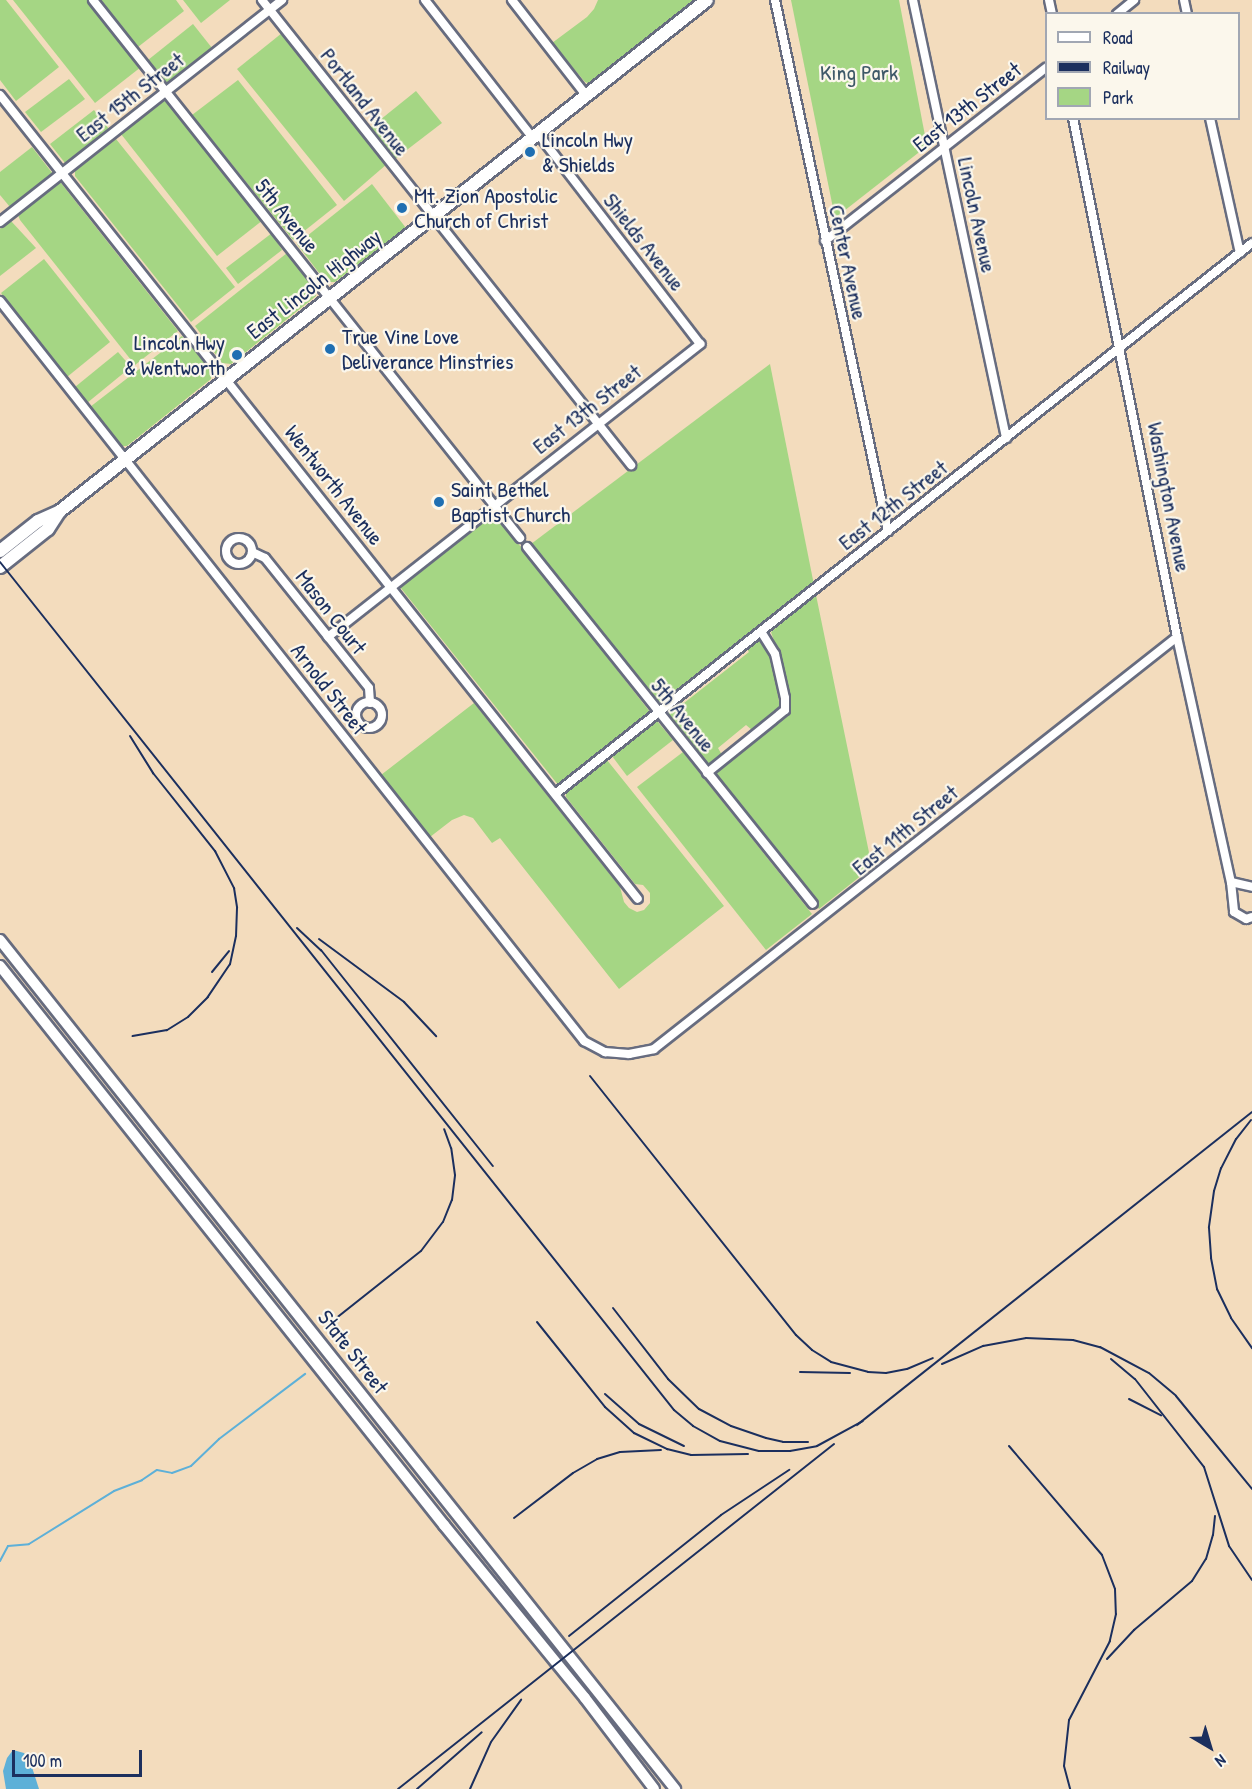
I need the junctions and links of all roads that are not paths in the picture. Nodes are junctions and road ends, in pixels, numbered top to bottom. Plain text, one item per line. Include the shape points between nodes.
1 (93, 0) edge
2 (262, 0) edge
3 (282, 0) edge
4 (425, 0) edge
5 (512, 0) edge
6 (707, 0) edge
7 (775, 0) edge
8 (913, 0) edge
9 (1134, 0) edge
10 (270, 10) junction
11 (1119, 12) edge
12 (1045, 70) edge
13 (165, 92) junction
14 (0, 95) edge
15 (586, 95) junction
16 (1073, 120) edge
17 (1210, 120) edge
18 (535, 136) junction
19 (944, 148) junction
20 (62, 173) junction
21 (432, 217) junction
22 (0, 222) edge
23 (825, 241) junction
24 (1252, 243) edge
25 (1240, 253) junction
26 (330, 298) junction
27 (0, 301) edge
28 (700, 344) joint
29 (1121, 346) junction
30 (227, 379) junction
31 (597, 423) junction
32 (1006, 438) junction
33 (125, 460) junction
34 (631, 465) dead end
35 (495, 505) junction
36 (60, 511) junction
37 (888, 531) junction
38 (520, 538) dead end
39 (527, 547) dead end
40 (0, 551) edge
41 (252, 552) dead end
42 (0, 567) edge
43 (391, 587) junction
44 (760, 632) junction
45 (328, 636) junction
46 (1177, 636) junction
47 (370, 703) dead end
48 (658, 713) junction
49 (707, 773) junction
50 (555, 794) junction
51 (1231, 882) junction
52 (1252, 887) edge
53 (638, 899) dead end
54 (813, 904) dead end
55 (1252, 917) edge
56 (0, 940) edge
57 (0, 966) edge
58 (654, 1049) joint
59 (654, 1789) edge
60 (675, 1789) edge

1 - 13 street, 5th Avenue
2 - 10 street, Portland Avenue
3 - 10 street, East 15th Street
4 - 18 street, Shields Avenue
5 - 15 street
6 - 15 main road, East Lincoln Highway
7 - 23 street, Center Avenue
8 - 19 street, Lincoln Avenue
9 - 11 street
10 - 13 street, East 15th Street
10 - 21 street, Portland Avenue
12 - 19 street, East 13th Street
13 - 20 street, East 15th Street
13 - 26 street, 5th Avenue
14 - 20 street, Wentworth Avenue
15 - 18 main road, East Lincoln Highway
16 - 29 street, Washington Avenue
17 - 25 street
18 - 21 main road, East Lincoln Highway
18 - 28 street, Shields Avenue
19 - 23 street, East 13th Street
19 - 32 street, Lincoln Avenue
20 - 22 street, East 15th Street
20 - 30 street, Wentworth Avenue
21 - 26 main road, East Lincoln Highway
21 - 31 street, Portland Avenue
23 - 37 street, Center Avenue
24 - 25 street, East 12th Street
25 - 29 street, East 12th Street
26 - 30 main road, East Lincoln Highway
26 - 35 street, 5th Avenue
27 - 33 street, Arnold Street
28 - 31 street, East 13th Street
29 - 32 street, East 12th Street
29 - 46 street, Washington Avenue
30 - 33 main road, East Lincoln Highway
30 - 43 street, Wentworth Avenue
31 - 34 street, Portland Avenue
31 - 35 street, East 13th Street
32 - 37 street, East 12th Street
33 - 36 main road, East Lincoln Highway
33 - 58 street, Arnold Street via 584,1041 605,1052 629,1054
35 - 38 street, 5th Avenue
35 - 43 street, East 13th Street
36 - 40 main road, East Lincoln Highway via 38,521
36 - 42 main road, East Lincoln Highway via 48,529
37 - 44 street, East 12th Street
39 - 48 street, 5th Avenue
41 - 45 street, Mason Court via 266,558
43 - 45 street, East 13th Street
43 - 50 street, Wentworth Avenue
44 - 48 street, East 12th Street
44 - 49 street via 775,654 785,710
45 - 47 street, Mason Court via 369,688
46 - 51 street, Washington Avenue
46 - 58 street, East 11th Street
48 - 49 street, 5th Avenue
48 - 50 street, East 12th Street
49 - 54 street, 5th Avenue
50 - 53 street, Wentworth Avenue
51 - 52 street
51 - 55 street, Washington Avenue via 1234,912 1246,919
56 - 60 street, State Street
57 - 59 street, State Street

